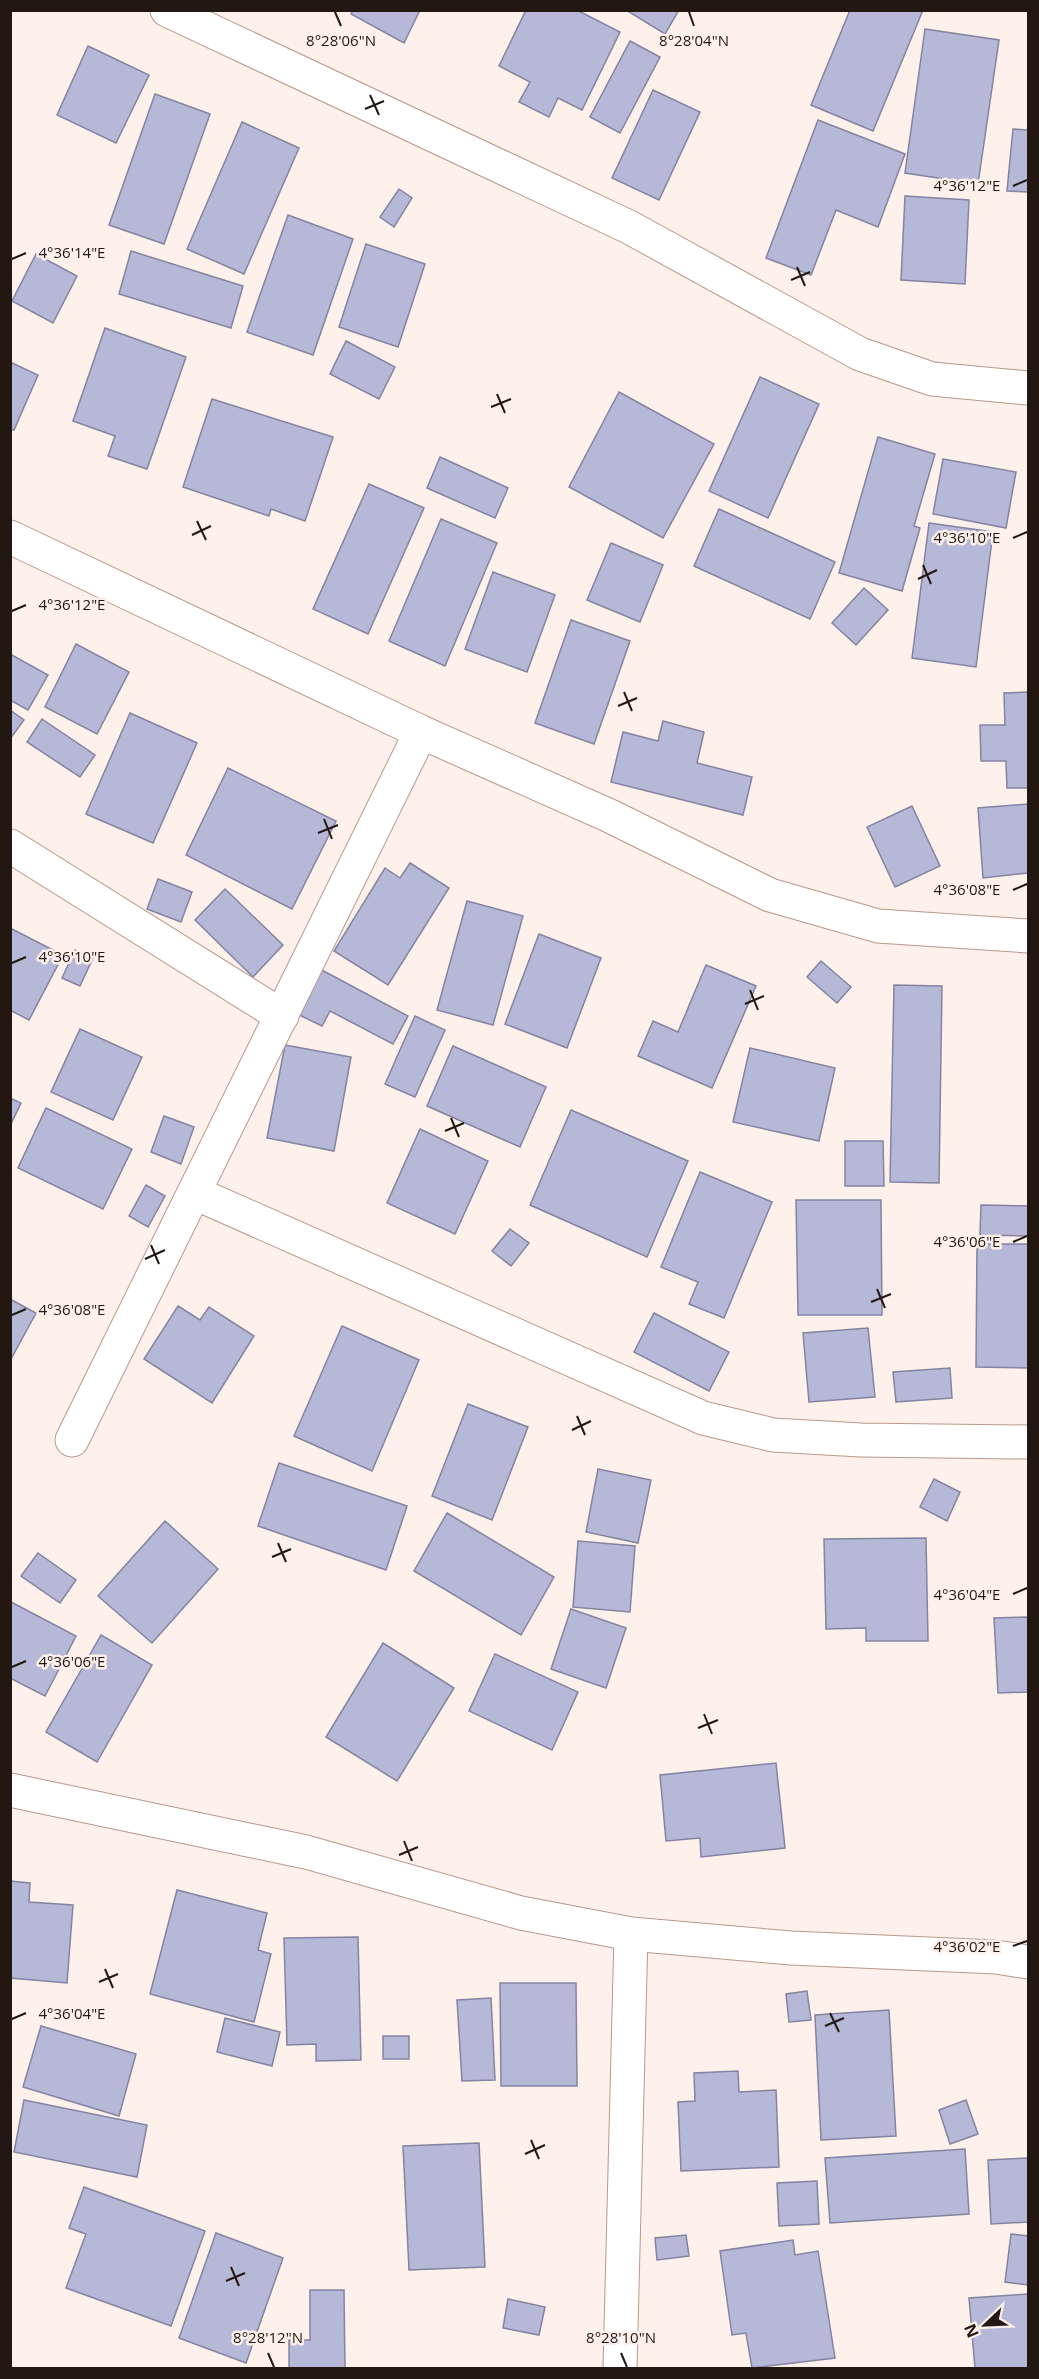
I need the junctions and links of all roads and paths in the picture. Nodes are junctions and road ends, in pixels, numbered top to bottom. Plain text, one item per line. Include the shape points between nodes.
1 (167, 10) edge
2 (1029, 388) edge
3 (10, 537) edge
4 (421, 732) junction
5 (10, 846) edge
6 (1029, 936) edge
7 (282, 1016) junction
8 (195, 1193) junction
9 (72, 1440) dead end
10 (1029, 1442) edge
11 (10, 1790) edge
12 (631, 1934) junction
13 (1029, 1962) edge
14 (620, 2368) edge

1 - 2 street via 629,227 861,354 932,379
3 - 4 street
4 - 6 street via 610,816 770,895 878,926
4 - 7 street
5 - 7 street
7 - 8 street
8 - 9 street
8 - 10 street via 703,1418 773,1435
11 - 12 street via 306,1852 521,1913
12 - 13 street
12 - 14 street

